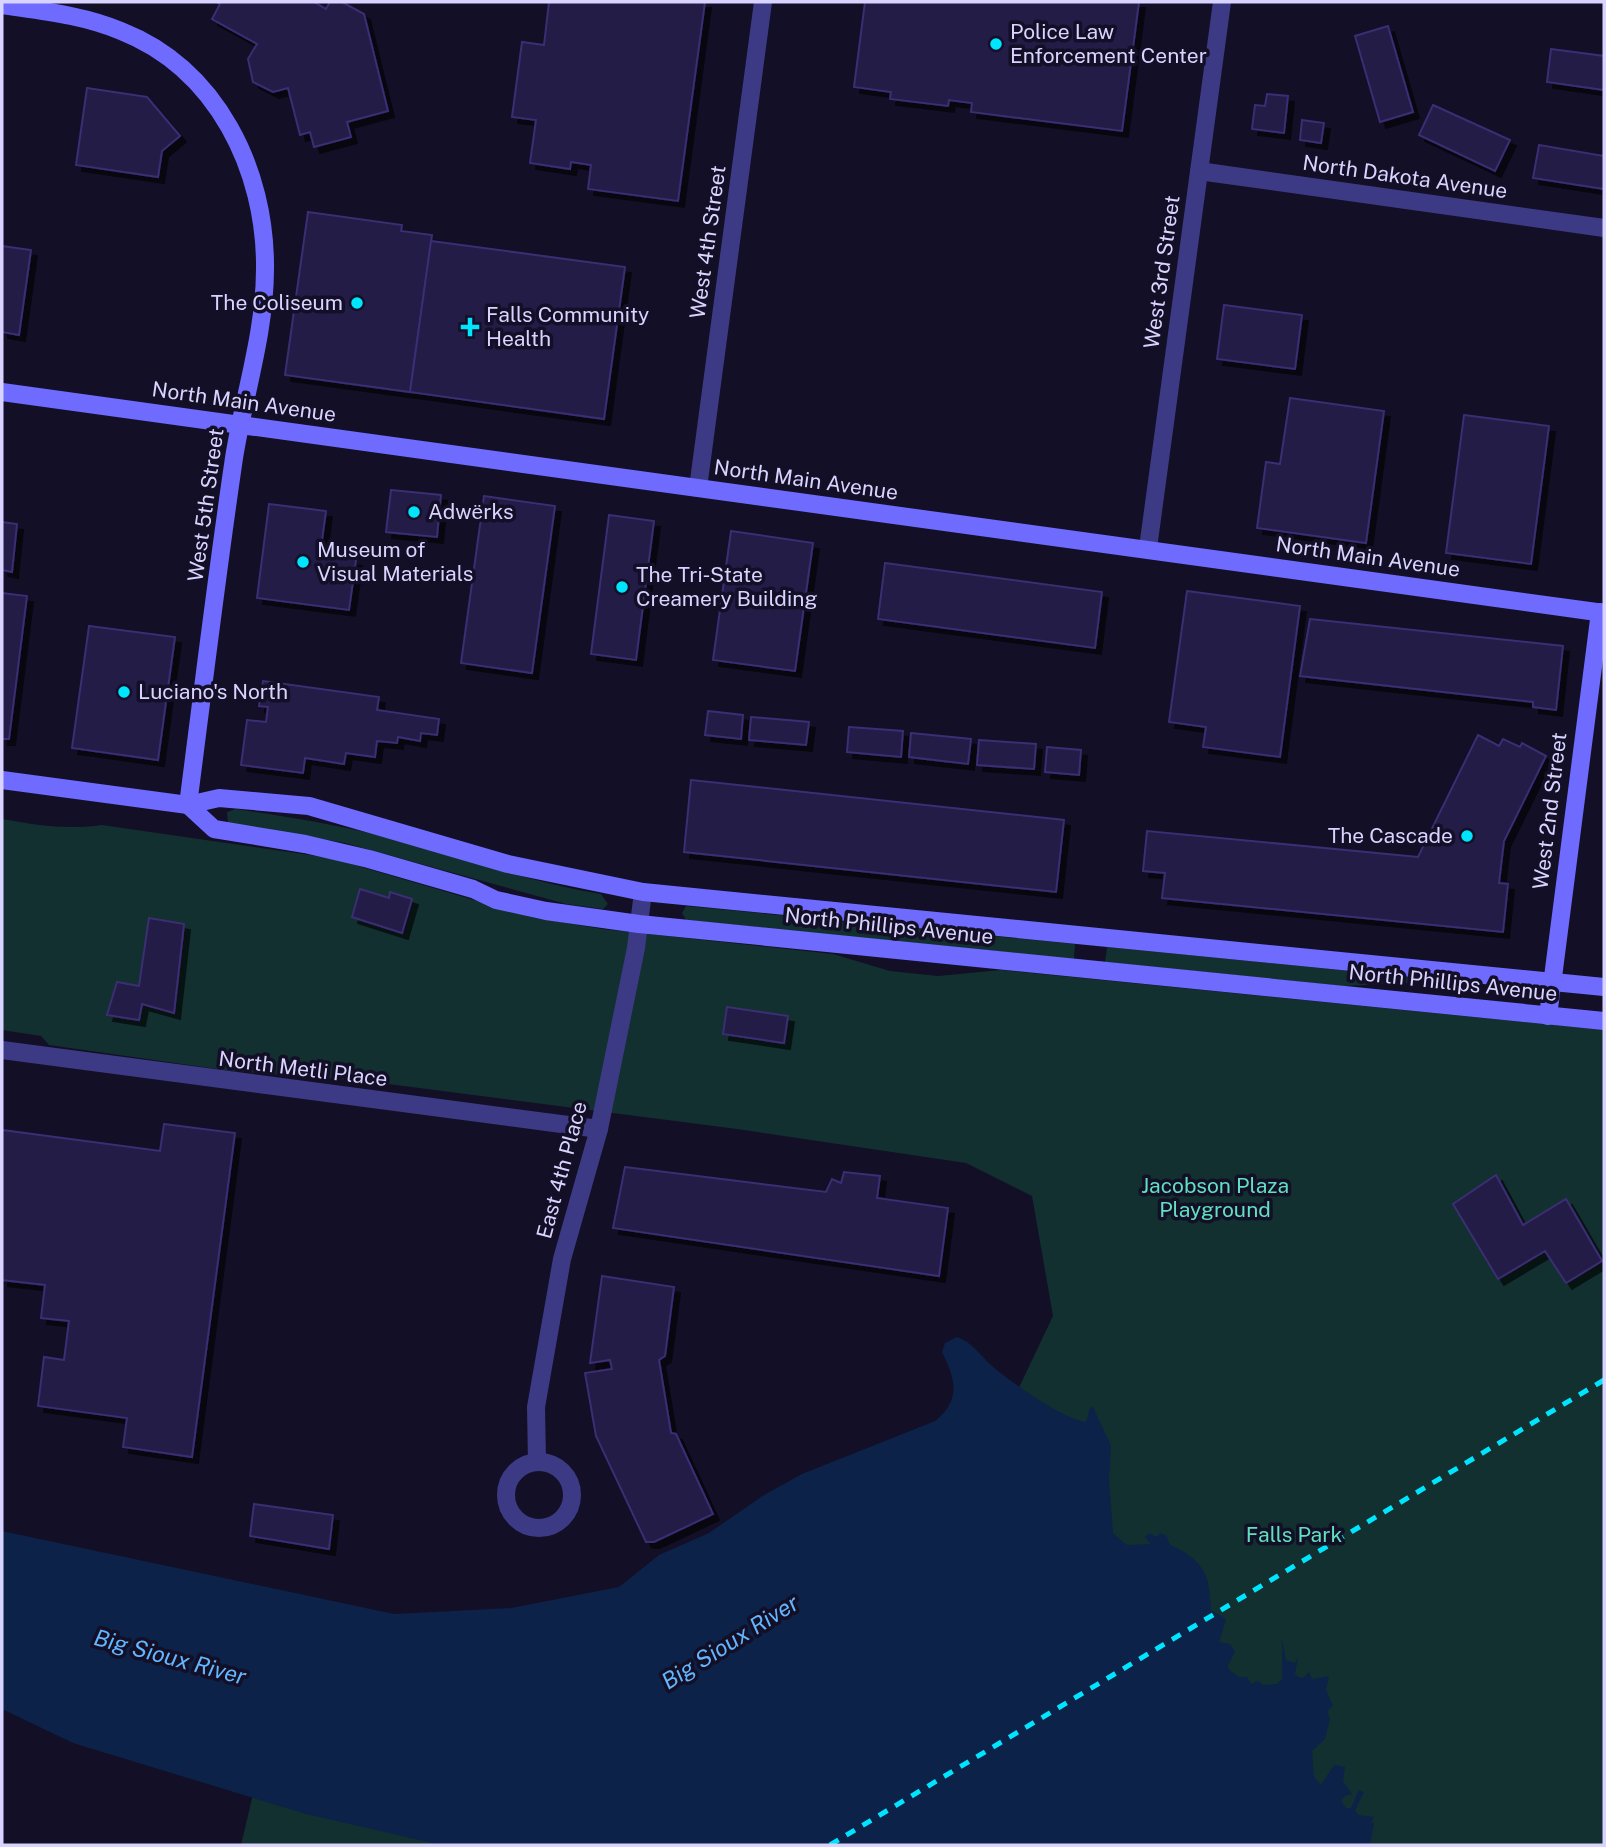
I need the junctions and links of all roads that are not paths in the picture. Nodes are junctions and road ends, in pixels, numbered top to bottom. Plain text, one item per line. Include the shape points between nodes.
1 (763, 2) edge
2 (1222, 2) edge
3 (2, 5) edge
4 (1199, 171) junction
5 (1604, 228) edge
6 (2, 392) edge
7 (241, 424) junction
8 (698, 488) junction
9 (1148, 548) junction
10 (1602, 613) edge
11 (2, 780) edge
12 (188, 805) junction
13 (643, 892) junction
14 (639, 924) junction
15 (1552, 983) junction
16 (1604, 987) edge
17 (1548, 1016) junction
18 (1604, 1021) edge
19 (2, 1050) edge
20 (599, 1129) junction
21 (537, 1462) dead end

1 - 8 street, West 4th Street
2 - 4 street, West 3rd Street
3 - 7 street, West 5th Street via 122,31 168,58 211,100 242,149 261,207 265,271 254,366
4 - 5 street, North Dakota Avenue
4 - 9 street, West 3rd Street
6 - 7 street, North Main Avenue
7 - 8 street, North Main Avenue
7 - 12 street, West 5th Street
8 - 9 street, North Main Avenue
9 - 10 street, North Main Avenue
10 - 15 street, West 2nd Street
11 - 12 street, North Phillips Avenue
12 - 13 street, North Phillips Avenue via 219,798 309,806 509,864
12 - 14 street, North Phillips Avenue via 214,829 369,859 496,900
13 - 14 street, East 4th Place
13 - 15 street, North Phillips Avenue
14 - 17 street, North Phillips Avenue
14 - 20 street, East 4th Place
15 - 16 street, North Phillips Avenue
15 - 17 street, West 2nd Street
17 - 18 street, North Phillips Avenue
19 - 20 street, North Metli Place
20 - 21 street, East 4th Place via 562,1259 536,1407

